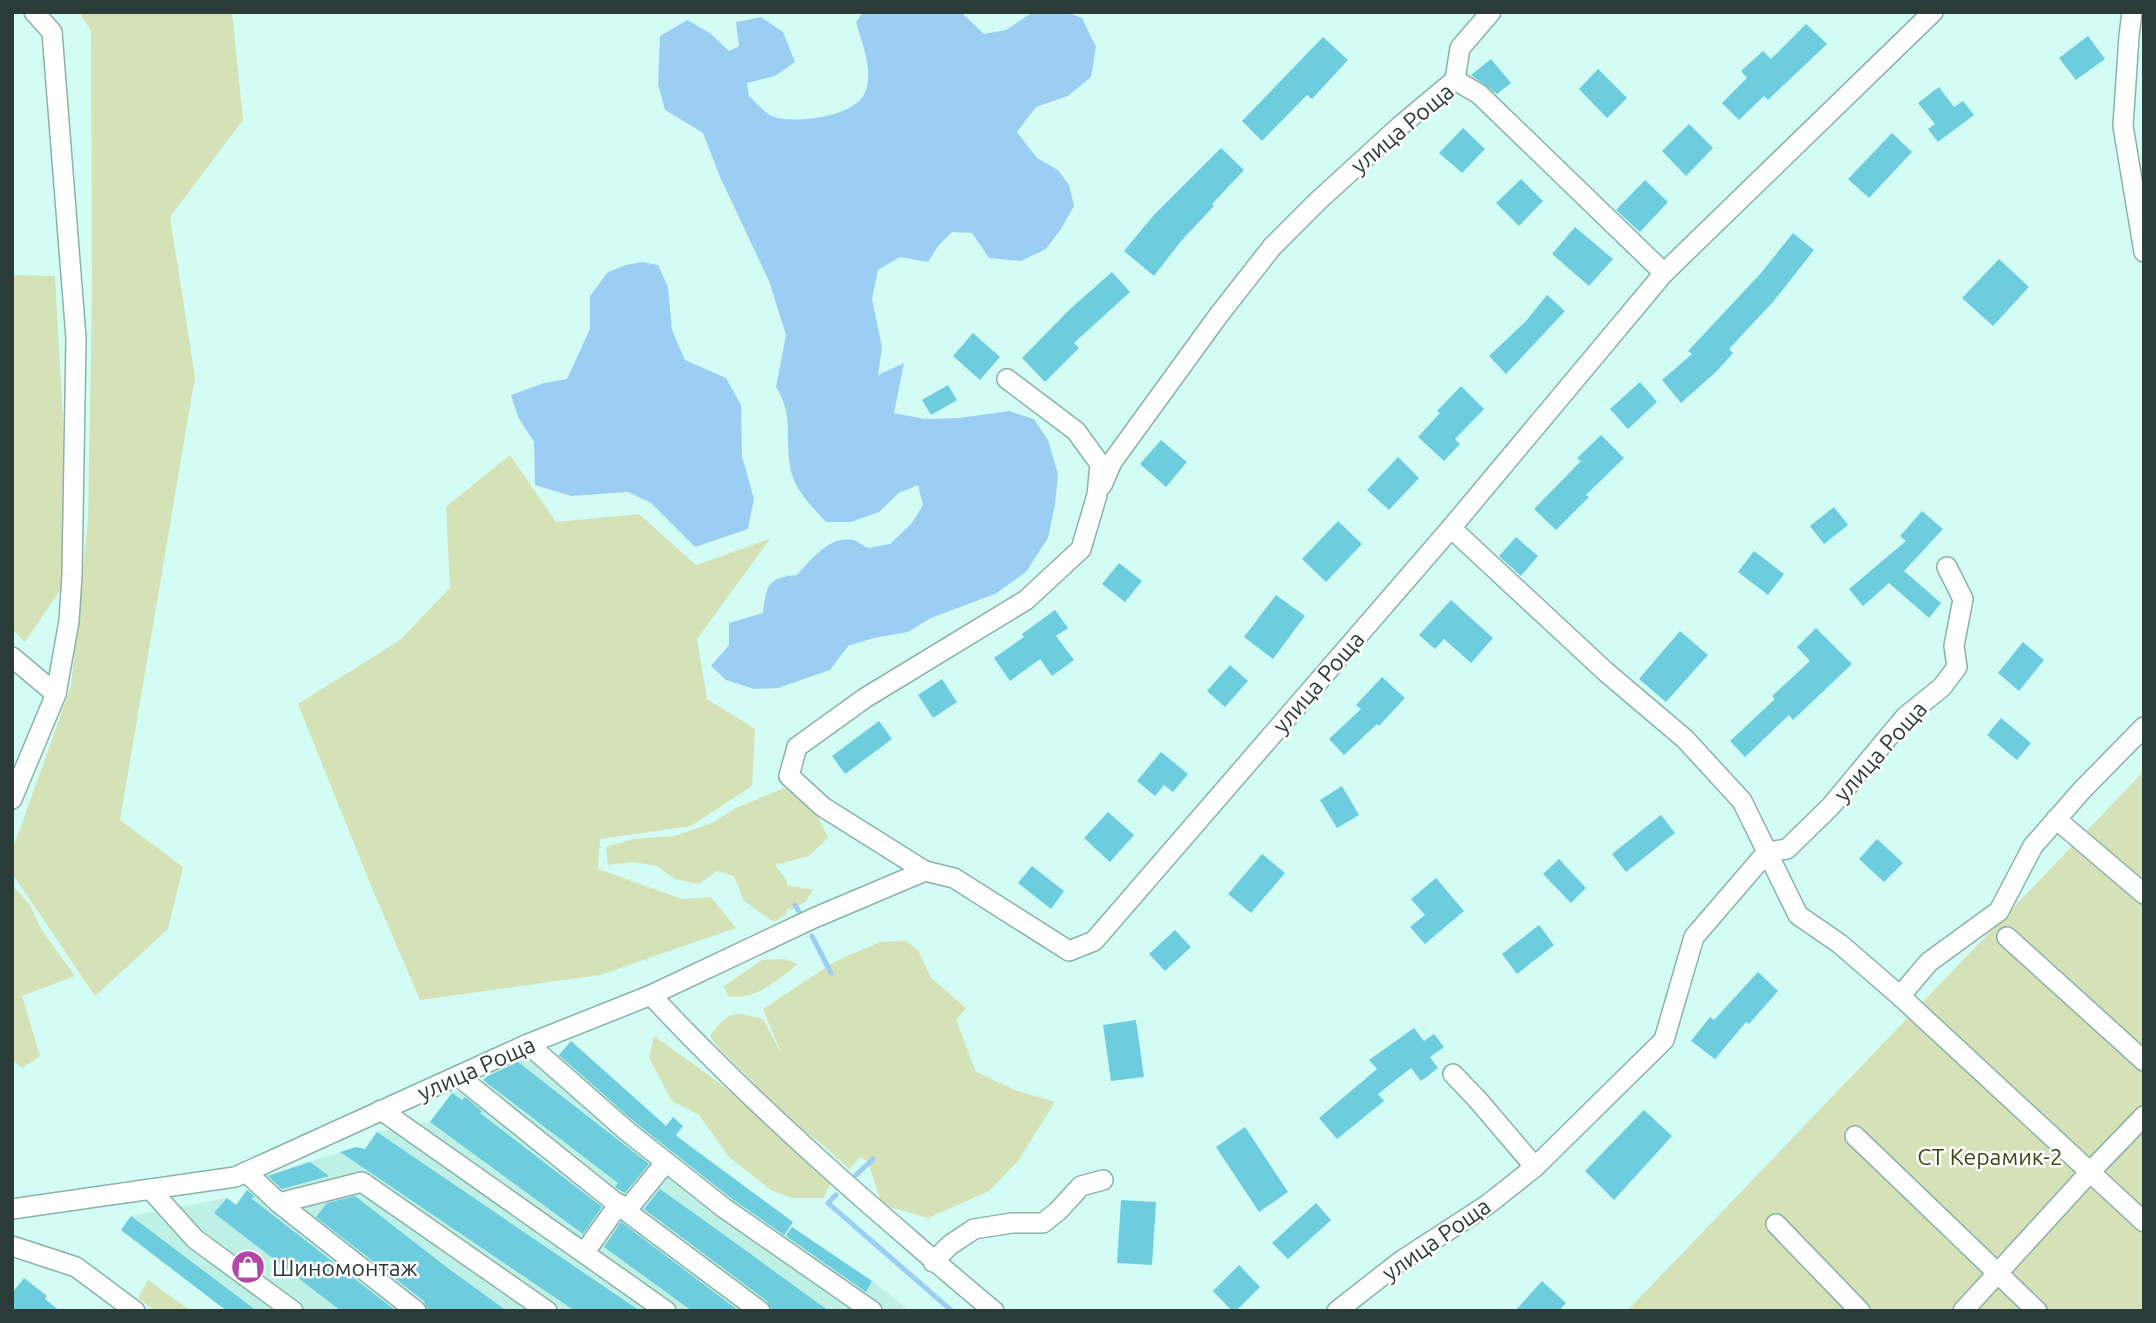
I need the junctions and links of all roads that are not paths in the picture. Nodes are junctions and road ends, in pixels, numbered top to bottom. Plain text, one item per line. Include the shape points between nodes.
1 (34, 12) edge
2 (1491, 12) edge
3 (1933, 12) edge
4 (2132, 12) edge
5 (1455, 80) junction
6 (2144, 252) edge
7 (1664, 273) junction
8 (1007, 379) dead end
9 (1097, 495) junction
10 (1451, 528) junction
11 (1947, 567) dead end
12 (12, 657) edge
13 (56, 694) junction
14 (2144, 727) edge
15 (12, 799) edge
16 (2056, 819) junction
17 (1767, 852) junction
18 (925, 871) junction
19 (2144, 894) edge
20 (2007, 937) dead end
21 (651, 995) junction
22 (1900, 996) junction
23 (528, 1044) junction
24 (2144, 1061) edge
25 (1453, 1074) dead end
26 (458, 1076) junction
27 (381, 1110) junction
28 (2144, 1116) edge
29 (1855, 1136) dead end
30 (666, 1162) junction
31 (1535, 1167) junction
32 (246, 1172) junction
33 (2090, 1172) junction
34 (1103, 1180) dead end
35 (150, 1189) junction
36 (279, 1203) junction
37 (623, 1207) junction
38 (12, 1209) edge
39 (2144, 1222) edge
40 (1776, 1224) dead end
41 (12, 1246) edge
42 (584, 1253) junction
43 (933, 1262) junction
44 (1998, 1273) junction
45 (135, 1311) edge
46 (293, 1311) edge
47 (416, 1311) edge
48 (547, 1311) edge
49 (666, 1311) edge
50 (760, 1311) edge
51 (872, 1311) edge
52 (994, 1311) edge
53 (1337, 1311) edge
54 (1860, 1311) edge
55 (1963, 1311) edge
56 (2037, 1311) edge

1 - 13 street via 52,32 76,338 72,575
2 - 5 street via 1460,48
3 - 7 street, улица Роща
4 - 6 street via 2123,126
5 - 7 street, улица Роща via 1479,94
5 - 9 street, улица Роща via 1272,247 1112,462
7 - 10 street, улица Роща
8 - 9 street, улица Роща via 1076,431 1100,464
9 - 18 street, улица Роща via 1081,549 1026,600 865,698 797,747 789,776 823,807
10 - 17 street via 1606,673 1685,739 1742,801
10 - 18 street, улица Роща via 1094,941 1069,950 954,878
11 - 17 street, улица Роща via 1964,599 1954,646 1957,667 1942,687 1905,717 1831,806 1787,849
12 - 13 street
13 - 15 street
14 - 16 street
16 - 19 street
16 - 22 street via 2033,846 1999,911 1929,962
17 - 22 street via 1798,915
17 - 31 street, улица Роща via 1694,937 1664,1040
18 - 21 street, улица Роща
20 - 24 street
21 - 23 street, улица Роща
21 - 43 street via 808,1152
22 - 33 street
23 - 26 street, улица Роща
23 - 30 street
25 - 31 street
26 - 27 street, улица Роща
26 - 37 street
27 - 32 street, улица Роща
27 - 42 street
28 - 33 street
29 - 44 street
30 - 37 street
30 - 51 street via 724,1209
31 - 53 street, улица Роща
32 - 35 street, улица Роща
32 - 36 street
33 - 39 street
33 - 44 street
34 - 43 street via 1081,1186 1042,1223 974,1229
35 - 38 street, улица Роща
35 - 46 street via 195,1239
36 - 47 street
36 - 48 street via 362,1182
37 - 42 street
37 - 50 street
40 - 54 street
41 - 45 street via 76,1267
42 - 49 street
43 - 52 street
44 - 55 street
44 - 56 street

